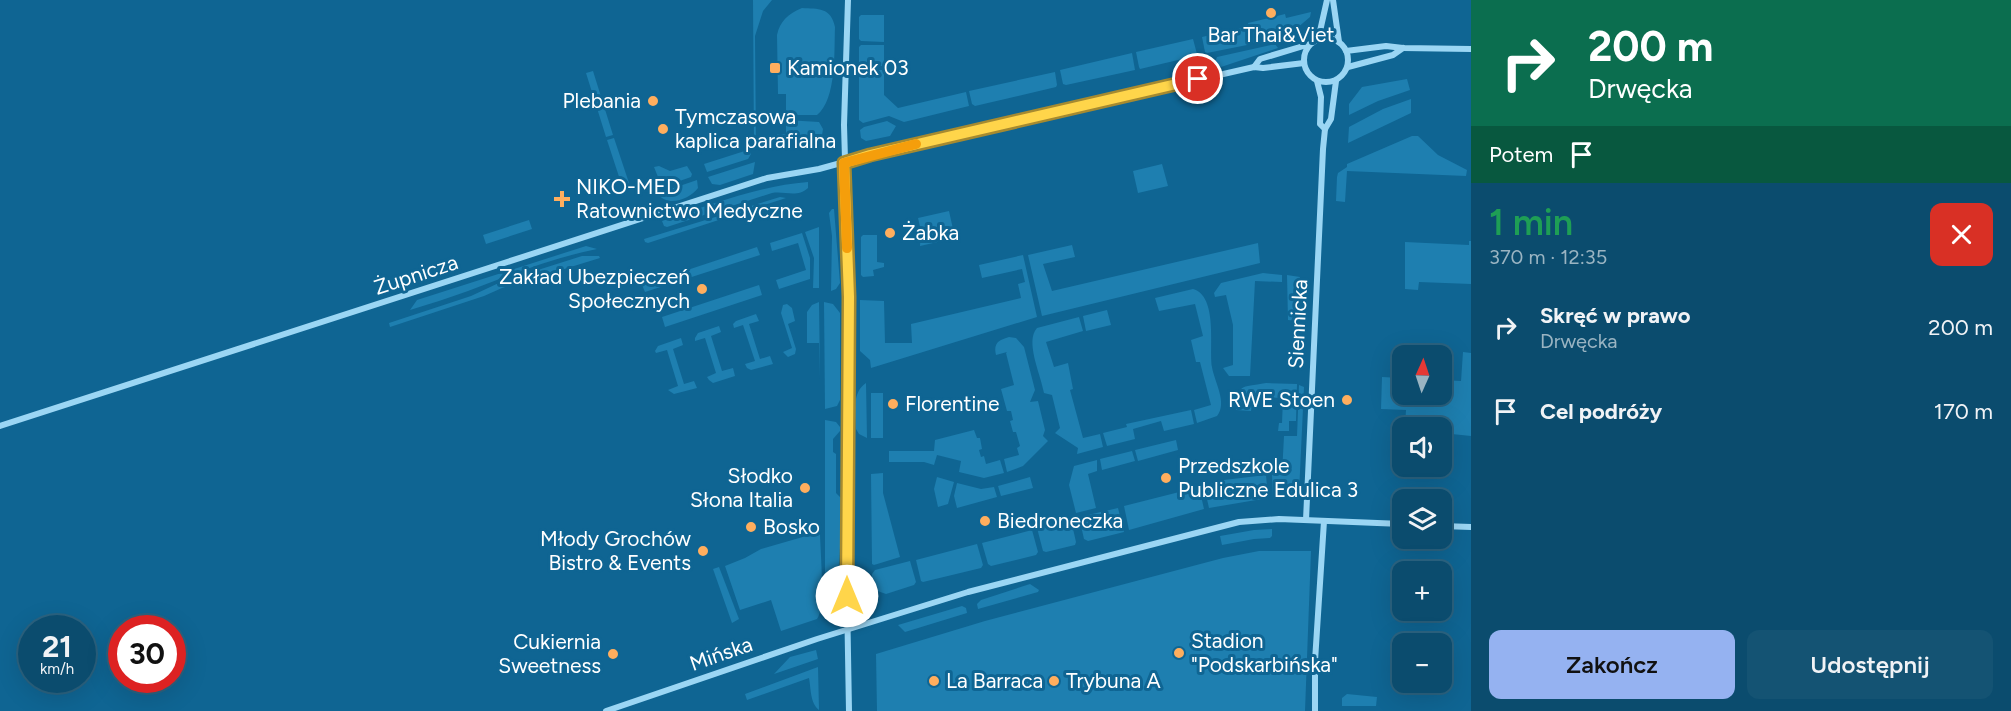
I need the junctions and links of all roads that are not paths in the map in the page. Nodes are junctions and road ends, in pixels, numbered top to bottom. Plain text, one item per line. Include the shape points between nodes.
1 (848, 0) edge
2 (1327, 0) edge
3 (1333, 0) edge
4 (1318, 40) junction
5 (1339, 42) junction
6 (1310, 44) junction
7 (1403, 48) junction
8 (1471, 49) edge
9 (1346, 51) junction
10 (1304, 63) junction
11 (1254, 67) junction
12 (1348, 67) junction
13 (1317, 81) junction
14 (1336, 81) junction
15 (1325, 129) junction
16 (844, 163) junction
17 (0, 426) edge
18 (1306, 520) junction
19 (1324, 521) junction
20 (1392, 524) edge
21 (1452, 526) edge
22 (1471, 527) edge
23 (848, 629) junction
24 (606, 711) edge
25 (849, 711) edge
26 (1315, 711) edge

1 - 16 street
2 - 4 street
3 - 5 street
4 - 5 street
4 - 6 street
5 - 9 street
6 - 10 street
6 - 11 street via 1260,59
7 - 8 street
7 - 9 street
7 - 12 street via 1393,55
9 - 12 street
10 - 11 street
10 - 13 street
11 - 16 street, Żupnicza
12 - 14 street
13 - 14 street
13 - 15 street, Siennicka via 1320,124
14 - 15 street, Siennicka via 1331,119
15 - 18 street, Siennicka
16 - 17 street, Żupnicza via 767,178
16 - 23 street via 849,297
18 - 19 street, Mińska
18 - 23 street, Mińska via 1239,522 968,592
19 - 20 street, Mińska
19 - 26 street
21 - 22 street
23 - 24 street, Mińska
23 - 25 street

